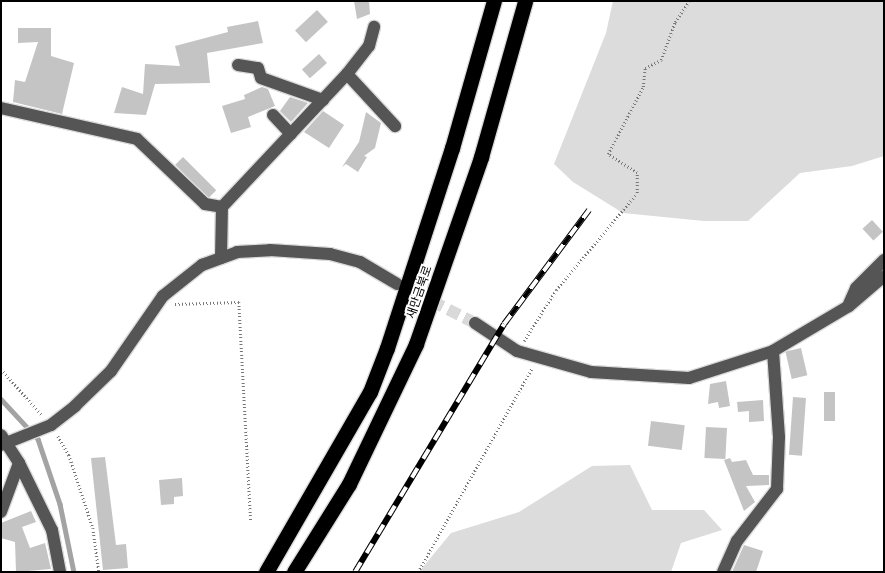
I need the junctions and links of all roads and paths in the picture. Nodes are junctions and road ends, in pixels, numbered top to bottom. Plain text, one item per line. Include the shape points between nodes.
1 (494, 1) edge
2 (525, 1) edge
3 (689, 1) edge
4 (374, 26) dead end
5 (238, 65) dead end
6 (347, 74) junction
7 (323, 100) junction
8 (1, 108) edge
9 (273, 115) dead end
10 (395, 126) dead end
11 (291, 134) junction
12 (222, 207) junction
13 (221, 258) junction
14 (884, 260) edge
15 (884, 276) edge
16 (398, 284) tunnel mouth
17 (163, 296) junction
18 (848, 306) junction
19 (475, 323) tunnel mouth
20 (517, 350) junction
21 (773, 351) junction
22 (538, 356) junction
23 (1, 370) edge
24 (51, 425) junction
25 (3, 441) edge
26 (18, 463) junction
27 (1, 512) edge
28 (251, 521) dead end
29 (60, 572) edge
30 (99, 572) edge
31 (266, 572) edge
32 (294, 572) edge
33 (418, 572) edge
34 (723, 572) edge

1 - 31 highway, 새만금북로 via 452,148 370,392
2 - 32 highway, 새만금북로 via 481,157 416,344 348,484
3 - 20 path via 675,22 661,60 645,68 643,87 608,154 637,173 637,193 556,290
4 - 6 street via 369,46
5 - 7 street via 258,68 261,78
6 - 7 street
6 - 10 street
7 - 11 street
8 - 12 street via 137,139 205,204
9 - 11 street
11 - 12 street
12 - 13 street
13 - 16 street via 237,252 270,250 330,254 360,262
13 - 17 street via 202,265
14 - 18 street via 856,288
15 - 18 street
17 - 24 street via 111,371
17 - 28 path via 180,306 238,302
18 - 21 street
19 - 20 street
20 - 22 street
21 - 22 street via 689,378 591,372
21 - 34 street via 779,437 777,489 737,540
22 - 33 path
23 - 24 path
24 - 25 street
24 - 30 path via 69,454 93,528
25 - 26 street
26 - 27 street
26 - 29 street via 52,530

